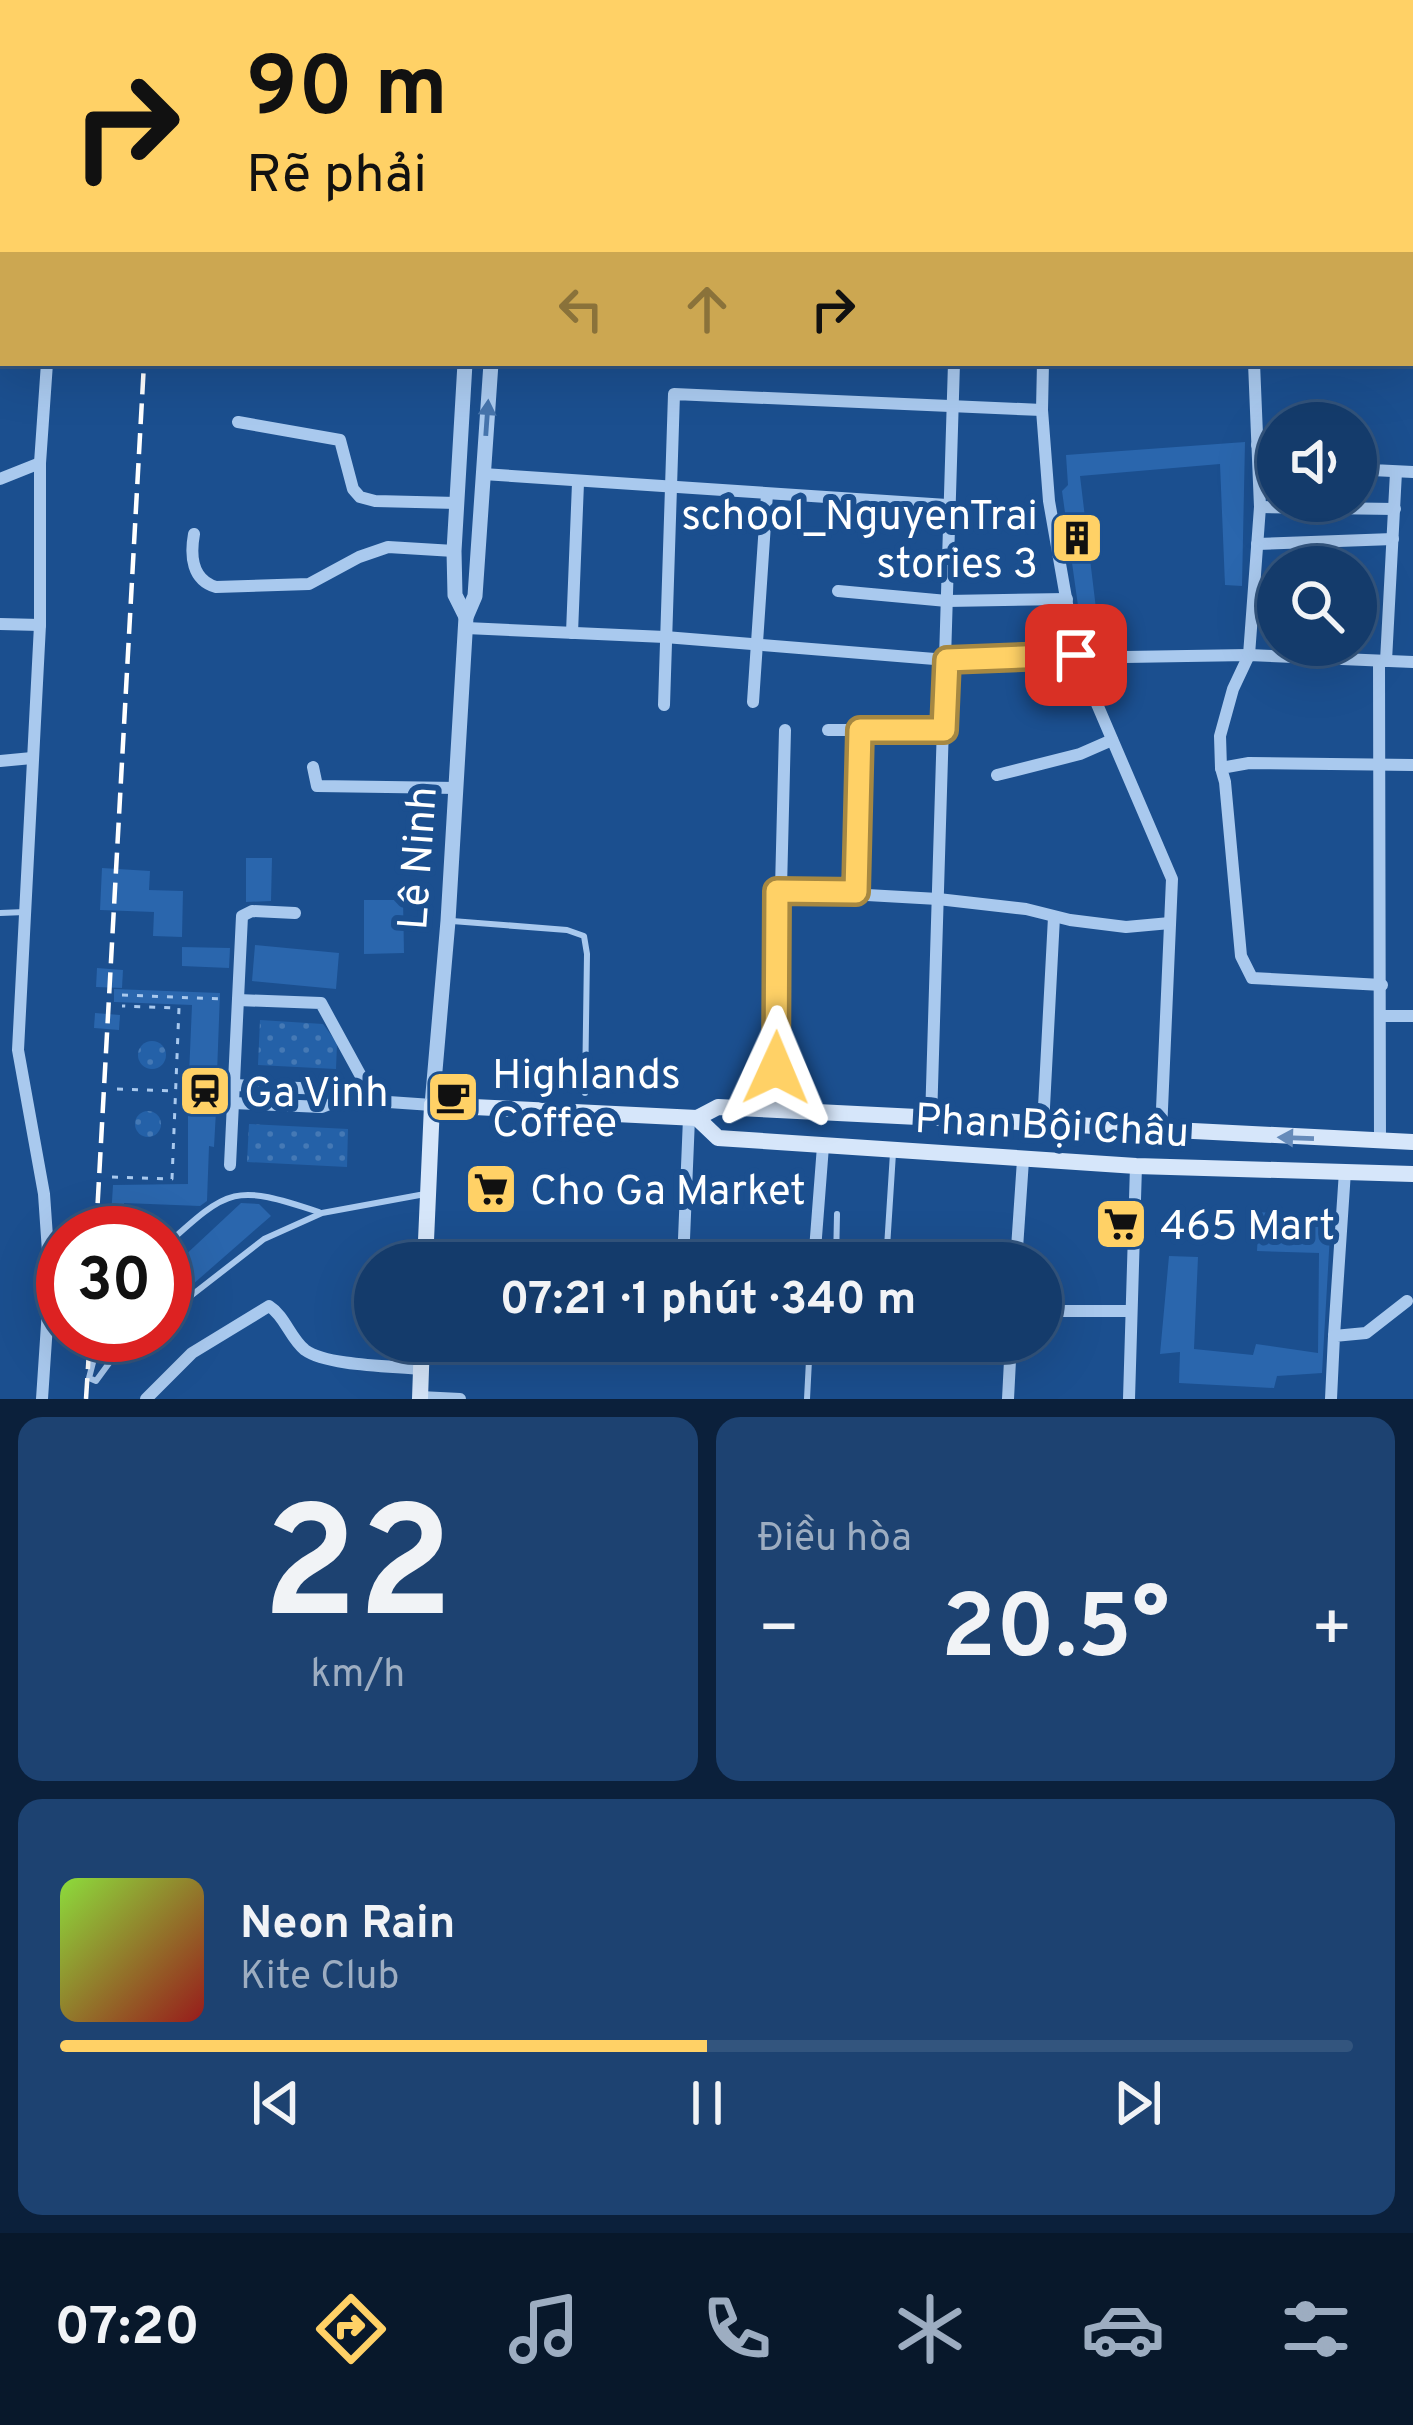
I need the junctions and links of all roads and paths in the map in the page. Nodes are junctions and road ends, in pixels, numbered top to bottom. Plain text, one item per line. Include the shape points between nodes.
1 (47, 366) edge
2 (465, 366) edge
3 (491, 366) edge
4 (954, 366) edge
5 (1043, 366) edge
6 (1254, 366) edge
7 (952, 406) junction
8 (1042, 410) junction
9 (238, 422) dead end
10 (1257, 445) edge
11 (40, 463) junction
12 (1377, 470) edge
13 (1396, 472) junction
14 (1413, 472) edge
15 (483, 474) junction
16 (0, 479) edge
17 (578, 483) junction
18 (668, 489) junction
19 (767, 494) junction
20 (457, 502) junction
21 (947, 505) junction
22 (1377, 509) edge
23 (1395, 509) junction
24 (1259, 522) edge
25 (194, 534) dead end
26 (1393, 539) junction
27 (1257, 544) junction
28 (454, 550) junction
29 (838, 591) dead end
30 (1067, 599) junction
31 (947, 601) junction
32 (466, 622) junction
33 (0, 624) edge
34 (40, 625) junction
35 (572, 633) junction
36 (665, 637) junction
37 (759, 646) junction
38 (1076, 655) junction
39 (1249, 655) junction
40 (947, 660) junction
41 (1382, 661) junction
42 (1413, 662) edge
43 (752, 702) dead end
44 (664, 705) dead end
45 (785, 730) dead end
46 (828, 730) dead end
47 (860, 730) junction
48 (944, 730) junction
49 (1112, 740) junction
50 (32, 758) junction
51 (0, 761) edge
52 (1380, 764) junction
53 (1413, 765) edge
54 (313, 767) dead end
55 (1221, 768) junction
56 (997, 775) dead end
57 (457, 788) junction
58 (781, 888) junction
59 (856, 892) junction
60 (938, 899) junction
61 (25, 912) junction
62 (0, 913) edge
63 (295, 913) dead end
64 (1054, 916) junction
65 (448, 921) junction
66 (1170, 923) junction
67 (1382, 985) junction
68 (122, 995) dead end
69 (238, 1000) junction
70 (122, 1006) dead end
71 (1382, 1016) junction
72 (1413, 1016) edge
73 (0, 1050) edge
74 (18, 1050) junction
75 (234, 1085) junction
76 (117, 1088) dead end
77 (176, 1091) junction
78 (585, 1094) dead end
79 (345, 1099) junction
80 (374, 1100) junction
81 (232, 1103) junction
82 (432, 1105) junction
83 (774, 1109) junction
84 (693, 1118) junction
85 (896, 1118) junction
86 (931, 1120) junction
87 (1043, 1126) junction
88 (1161, 1132) junction
89 (1245, 1136) junction
90 (1380, 1141) junction
91 (1413, 1142) edge
92 (823, 1146) junction
93 (893, 1152) junction
94 (1023, 1160) junction
95 (230, 1165) dead end
96 (1136, 1166) junction
97 (1244, 1168) junction
98 (1345, 1171) junction
99 (1413, 1174) edge
100 (112, 1177) dead end
101 (428, 1193) junction
102 (322, 1214) junction
103 (837, 1214) dead end
104 (192, 1223) edge
105 (425, 1242) edge
106 (684, 1242) edge
107 (816, 1242) edge
108 (836, 1242) edge
109 (887, 1242) edge
110 (1017, 1242) edge
111 (192, 1295) edge
112 (1407, 1301) dead end
113 (1062, 1311) edge
114 (1131, 1311) junction
115 (1334, 1336) junction
116 (93, 1362) edge
117 (110, 1362) edge
118 (421, 1362) edge
119 (808, 1362) edge
120 (1010, 1362) edge
121 (421, 1370) junction
122 (420, 1398) edge
123 (42, 1399) edge
124 (146, 1399) edge
125 (460, 1399) edge
126 (808, 1399) edge
127 (1008, 1399) edge
128 (1129, 1399) edge
129 (1331, 1399) edge

1 - 11 street
2 - 20 street, Lê Ninh
15 -> 3 street, Lê Ninh
4 - 7 street
5 - 8 street
6 - 10 street
7 - 8 street
7 - 18 street via 674,394
7 - 21 street
8 - 30 street
9 - 20 street via 340,440 353,489 366,500
11 - 16 street
11 - 34 street
12 - 13 street
13 - 14 street
13 - 23 street
15 - 17 street
15 - 32 street, Lê Ninh via 476,596
17 - 18 street
17 - 35 street
18 - 19 street
18 - 36 street
19 - 21 street
19 - 37 street
20 - 28 street, Lê Ninh
21 - 31 street
22 - 23 street
23 - 26 street
24 - 27 street
25 - 28 street via 199,578 225,588 309,584 388,548
26 - 27 street
26 - 41 street
27 - 39 street
28 - 32 street, Lê Ninh via 455,595
29 - 31 street
30 - 31 street
30 - 38 street
31 - 40 street
32 - 35 street
32 - 57 street, Lê Ninh
33 - 34 street
34 - 50 street
35 - 36 street
36 - 37 street
36 - 44 street
37 - 40 street
37 - 43 street
38 - 39 street
38 - 40 street
38 - 49 street
39 - 41 street
39 - 55 street via 1220,736
40 - 48 street
41 - 42 street
41 - 52 street
45 - 58 street
46 - 47 street
47 - 48 street
47 - 59 street
48 - 60 street
49 - 56 street
49 - 66 street via 1172,879
50 - 51 street
50 - 61 street
52 - 53 street
52 - 55 street
52 - 67 street
54 - 57 street via 317,786
55 - 67 street via 1246,973
57 - 65 street, Lê Ninh
58 - 59 street
58 - 83 street
59 - 60 street
60 - 64 street
60 - 86 street
61 - 62 lane
61 - 74 street
63 - 69 street via 242,916
64 - 66 street via 1126,927
64 - 87 street
65 - 78 lane via 584,936
65 - 82 street, Lê Ninh
66 - 88 street
67 - 71 street
68 - 69 path
69 - 75 street
69 - 80 street via 321,1003
70 - 77 path via 179,1008
71 - 72 street
71 - 90 street
73 - 74 street
74 - 123 street via 50,1280
75 - 79 street via 323,1089
75 - 81 street
76 - 77 path
77 - 100 path via 172,1179
79 - 80 street
79 - 81 street via 322,1107
80 - 82 street
81 - 95 street
82 - 84 main road, Phan Bội Châu
82 - 101 main road
83 - 84 main road, Phan Bội Châu via 718,1107
83 - 85 main road, Phan Bội Châu
84 - 92 main road, Phan Bội Châu via 718,1138
84 - 106 street
85 - 86 main road, Phan Bội Châu
85 - 93 main road
86 - 87 main road, Phan Bội Châu
87 - 88 main road, Phan Bội Châu
88 - 89 main road, Phan Bội Châu
90 -> 89 main road, Phan Bội Châu
89 - 97 main road
90 - 91 main road, Phan Bội Châu
92 - 93 main road, Phan Bội Châu
92 - 107 street
93 - 94 main road, Phan Bội Châu
93 - 109 lane
94 - 96 main road, Phan Bội Châu
94 - 110 street
96 - 97 main road, Phan Bội Châu
96 - 114 street
97 - 98 main road, Phan Bội Châu
98 - 99 main road, Phan Bội Châu
98 - 115 street
101 - 102 lane
101 - 105 main road
102 - 104 lane via 236,1192
102 - 111 lane via 265,1240
103 - 108 lane
112 - 115 street via 1366,1333
113 - 114 street
114 - 128 street
115 - 129 street
116 - 117 lane via 89,1378 96,1381
118 - 121 main road
119 - 126 lane
120 - 127 street
121 - 122 main road
121 - 124 street via 317,1356 269,1306 192,1353
122 - 125 street

